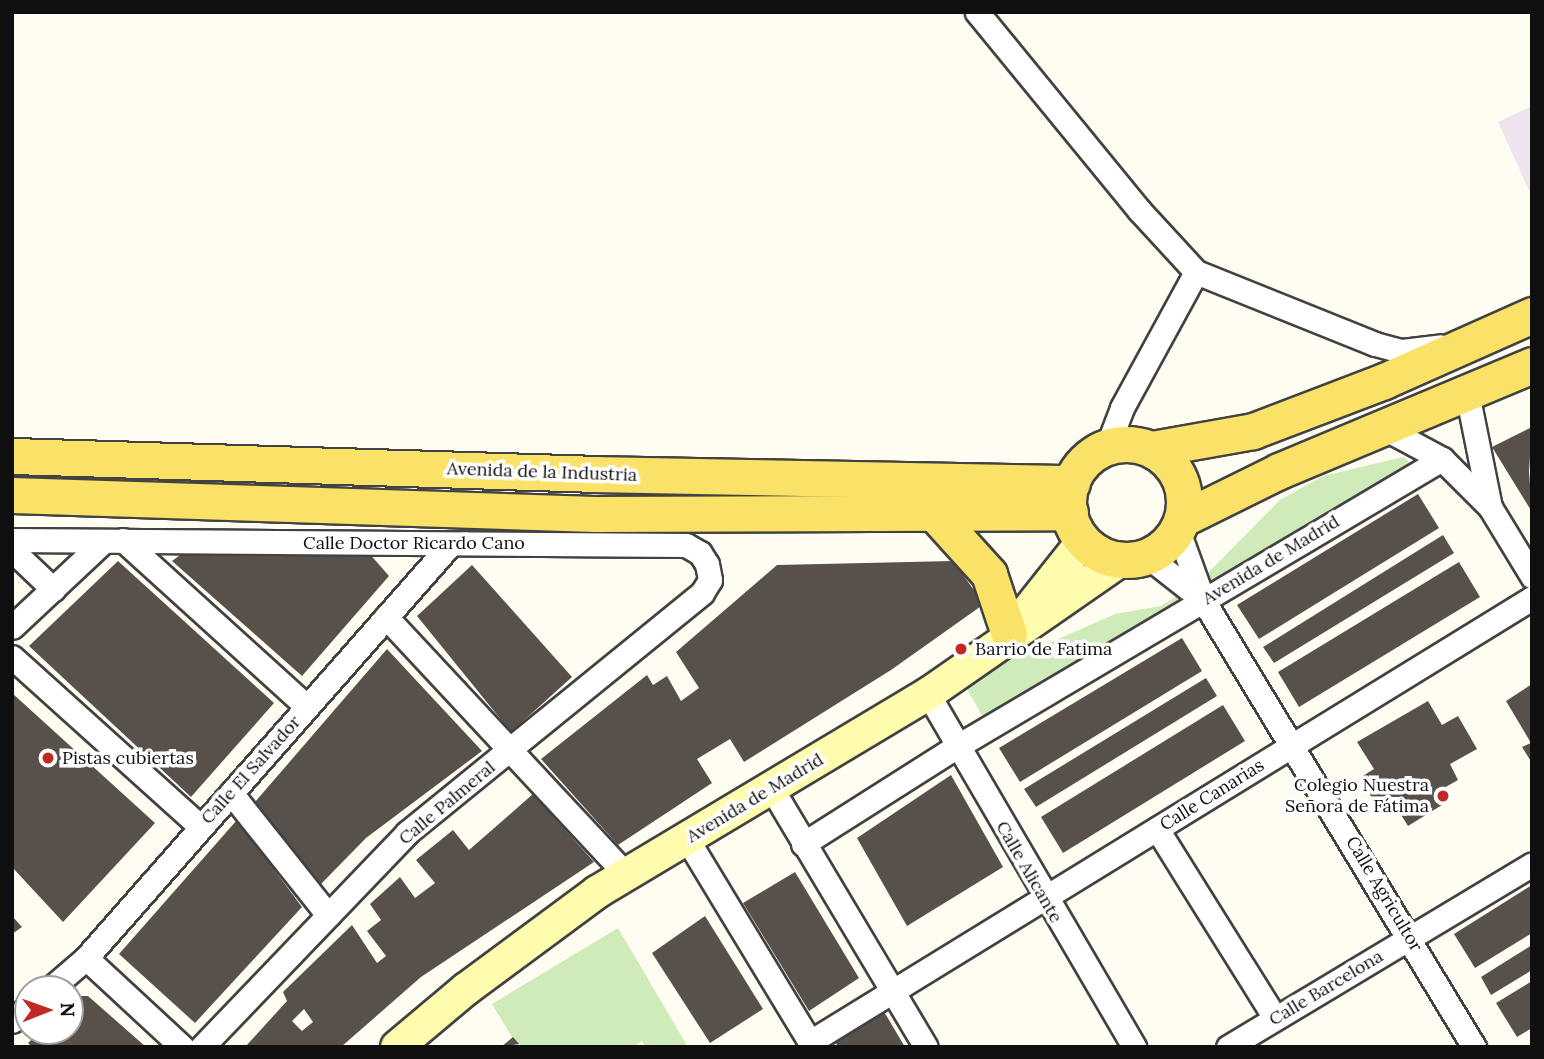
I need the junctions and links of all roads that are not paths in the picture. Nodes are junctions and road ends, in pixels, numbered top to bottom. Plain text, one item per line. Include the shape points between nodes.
1 (977, 12) edge
2 (1196, 272) junction
3 (1532, 315) edge
4 (1484, 336) junction
5 (1532, 365) edge
6 (1467, 393) junction
7 (1386, 429) junction
8 (1107, 447) junction
9 (1152, 449) junction
10 (12, 456) edge
11 (1442, 459) junction
12 (12, 495) edge
13 (1490, 507) junction
14 (933, 512) junction
15 (1075, 512) junction
16 (1180, 524) junction
17 (12, 540) edge
18 (114, 540) junction
19 (168, 541) junction
20 (398, 546) junction
21 (448, 547) junction
22 (12, 550) edge
23 (1134, 558) junction
24 (160, 574) junction
25 (1532, 576) edge
26 (710, 580) joint
27 (416, 584) junction
28 (53, 589) junction
29 (1532, 598) edge
30 (1203, 600) junction
31 (386, 617) junction
32 (12, 627) edge
33 (1003, 642) junction
34 (12, 657) edge
35 (928, 694) junction
36 (307, 707) junction
37 (1293, 745) junction
38 (956, 747) junction
39 (510, 751) junction
40 (772, 789) junction
41 (231, 793) junction
42 (201, 827) junction
43 (1157, 829) junction
44 (687, 839) junction
45 (803, 844) junction
46 (1532, 864) edge
47 (627, 875) junction
48 (1044, 899) junction
49 (328, 915) junction
50 (1410, 937) junction
51 (86, 958) junction
52 (66, 975) edge
53 (893, 992) junction
54 (1275, 1018) junction
55 (812, 1044) edge
56 (182, 1047) edge
57 (202, 1047) edge
58 (397, 1047) edge
59 (926, 1047) edge
60 (1134, 1047) edge
61 (1228, 1047) edge
62 (1474, 1047) edge

1 - 2 street via 1139,210
2 - 4 street via 1402,351
2 - 8 street via 1122,408
3 - 4 main road
4 - 9 main road via 1253,431
5 - 6 main road
6 - 7 main road
6 - 13 street
7 - 11 street
7 - 16 main road via 1279,471
8 - 9 main road via 1122,444
8 - 15 main road via 1080,467
9 - 16 main road via 1172,465 1183,487
10 - 15 main road, Avenida de la Industria
11 - 13 street
11 - 30 street, Avenida de Madrid
12 - 14 main road via 595,514
13 - 25 street
14 - 15 main road
14 - 33 main road via 989,575
15 - 23 main road via 1107,557
15 - 33 main road
16 - 23 main road via 1159,550
16 - 30 street, Calle Agricultor
17 - 18 street, Calle Doctor Ricardo Cano
18 - 19 street, Calle Doctor Ricardo Cano
18 - 24 street
18 - 28 street
19 - 20 street, Calle Doctor Ricardo Cano
19 - 24 street via 158,550 155,562
20 - 21 street, Calle Doctor Ricardo Cano
20 - 27 street via 410,555
21 - 26 street, Calle Doctor Ricardo Cano via 463,541 686,545 700,553
21 - 27 street, Calle El Salvador
22 - 28 street
23 - 30 street, Calle Agricultor
23 - 33 main road, Avenida de Madrid
24 - 36 street
26 - 39 street, Calle Palmeral via 702,593
27 - 31 street, Calle El Salvador
28 - 32 street
29 - 37 street, Calle Canarias
30 - 37 street, Calle Agricultor
30 - 38 street, Avenida de Madrid
31 - 36 street, Calle El Salvador
31 - 39 street
33 - 35 main road, Avenida de Madrid
34 - 42 street
35 - 38 street, Calle Alicante
35 - 40 main road, Avenida de Madrid
36 - 41 street, Calle El Salvador
37 - 43 street, Calle Canarias
37 - 50 street, Calle Agricultor
38 - 45 street, Avenida de Madrid
38 - 48 street, Calle Alicante
39 - 47 street
39 - 49 street, Calle Palmeral via 407,833
40 - 44 main road, Avenida de Madrid
40 - 45 street
41 - 42 street, Calle El Salvador
41 - 49 street
42 - 51 street, Calle El Salvador
43 - 48 street, Calle Canarias
43 - 54 street
44 - 47 main road, Avenida de Madrid
44 - 55 street
45 - 53 street
46 - 50 street, Calle Barcelona
47 - 58 main road, Avenida de Madrid via 466,989
48 - 53 street, Calle Canarias
48 - 60 street, Calle Alicante
49 - 57 street, Calle Palmeral
50 - 54 street, Calle Barcelona
50 - 62 street, Calle Agricultor
51 - 52 street, Calle El Salvador
51 - 56 street
53 - 55 street, Calle Canarias
53 - 59 street
54 - 61 street, Calle Barcelona

